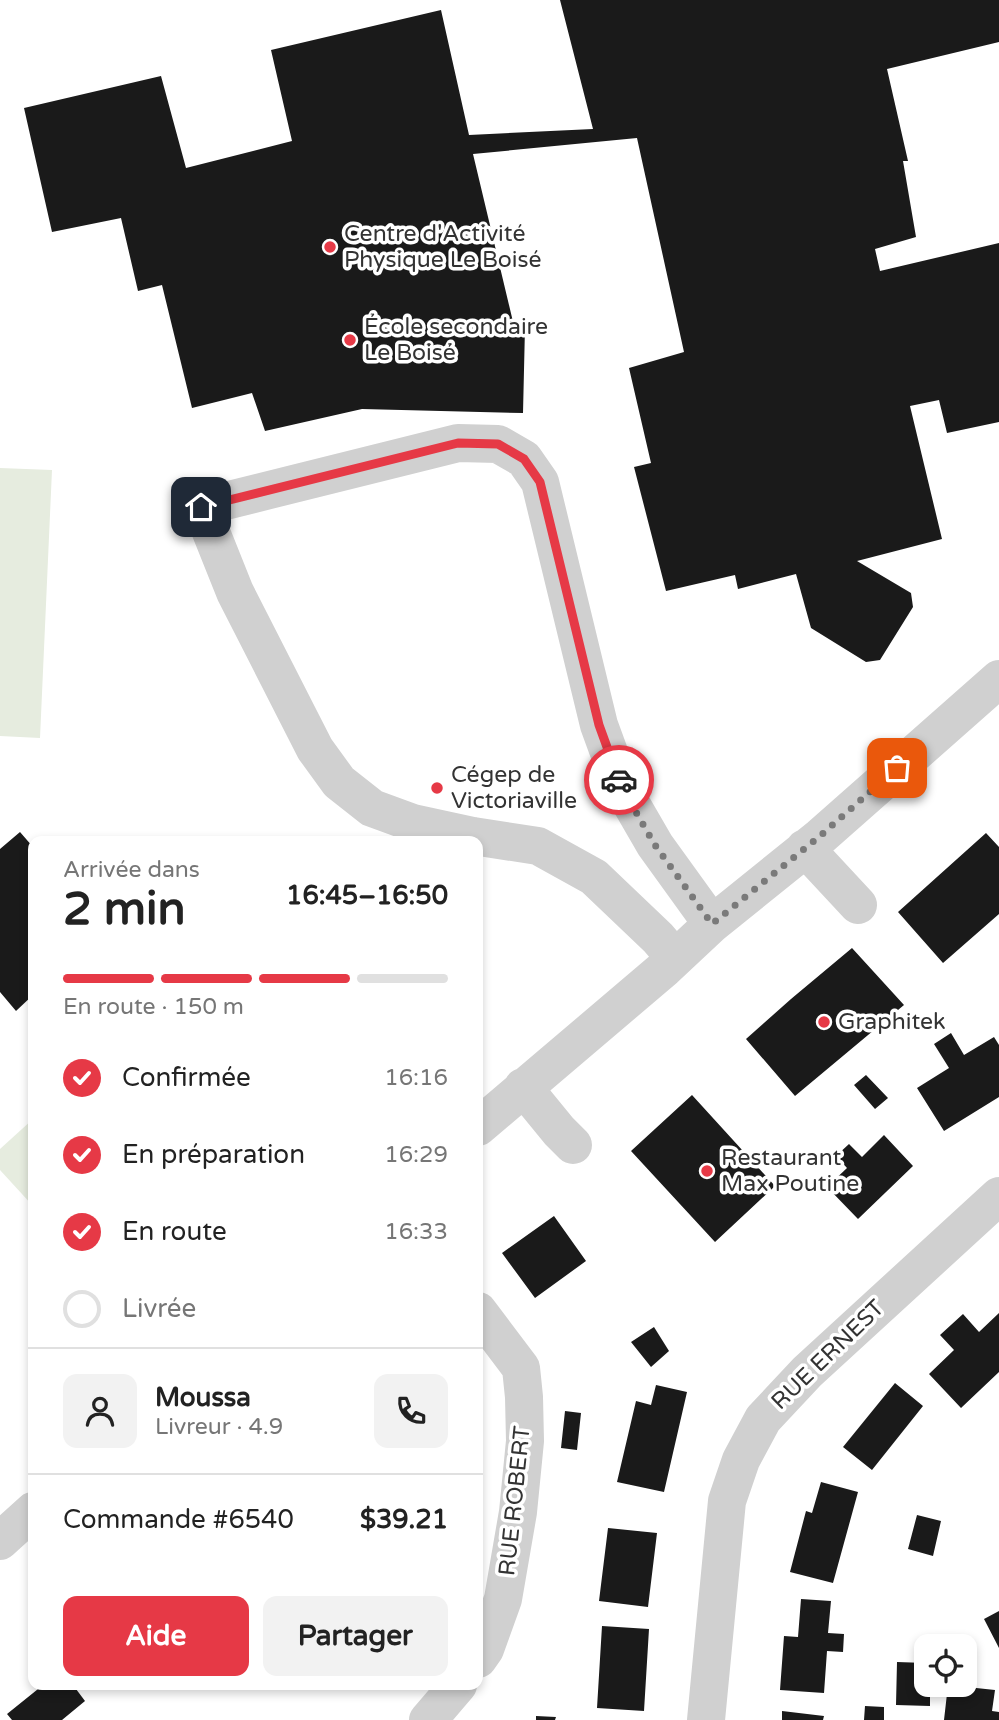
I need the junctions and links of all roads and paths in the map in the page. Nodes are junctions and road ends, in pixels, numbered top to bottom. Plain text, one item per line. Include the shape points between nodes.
1 (999, 679) edge
2 (473, 836) edge
3 (483, 838) edge
4 (805, 848) junction
5 (858, 905) dead end
6 (712, 924) junction
7 (675, 958) junction
8 (523, 1087) junction
9 (483, 1123) edge
10 (573, 1145) dead end
11 (999, 1196) edge
12 (483, 1318) edge
13 (28, 1516) edge
14 (0, 1541) edge
15 (483, 1652) edge
16 (454, 1690) edge
17 (428, 1720) edge
18 (706, 1720) edge

1 - 4 street
2 - 6 street via 413,823 372,808 339,782 315,748 235,592 201,507 458,443 498,444 524,459 540,482 599,725 622,788 655,845
3 - 7 street via 538,846 594,877
4 - 5 street
4 - 6 street
6 - 7 street
7 - 8 street
8 - 9 street
8 - 10 street
11 - 18 street, RUE ERNEST via 807,1372 763,1419 741,1460 727,1501
12 - 15 street, RUE ROBERT via 521,1368 525,1441 519,1513 503,1599
13 - 14 street
16 - 17 street

